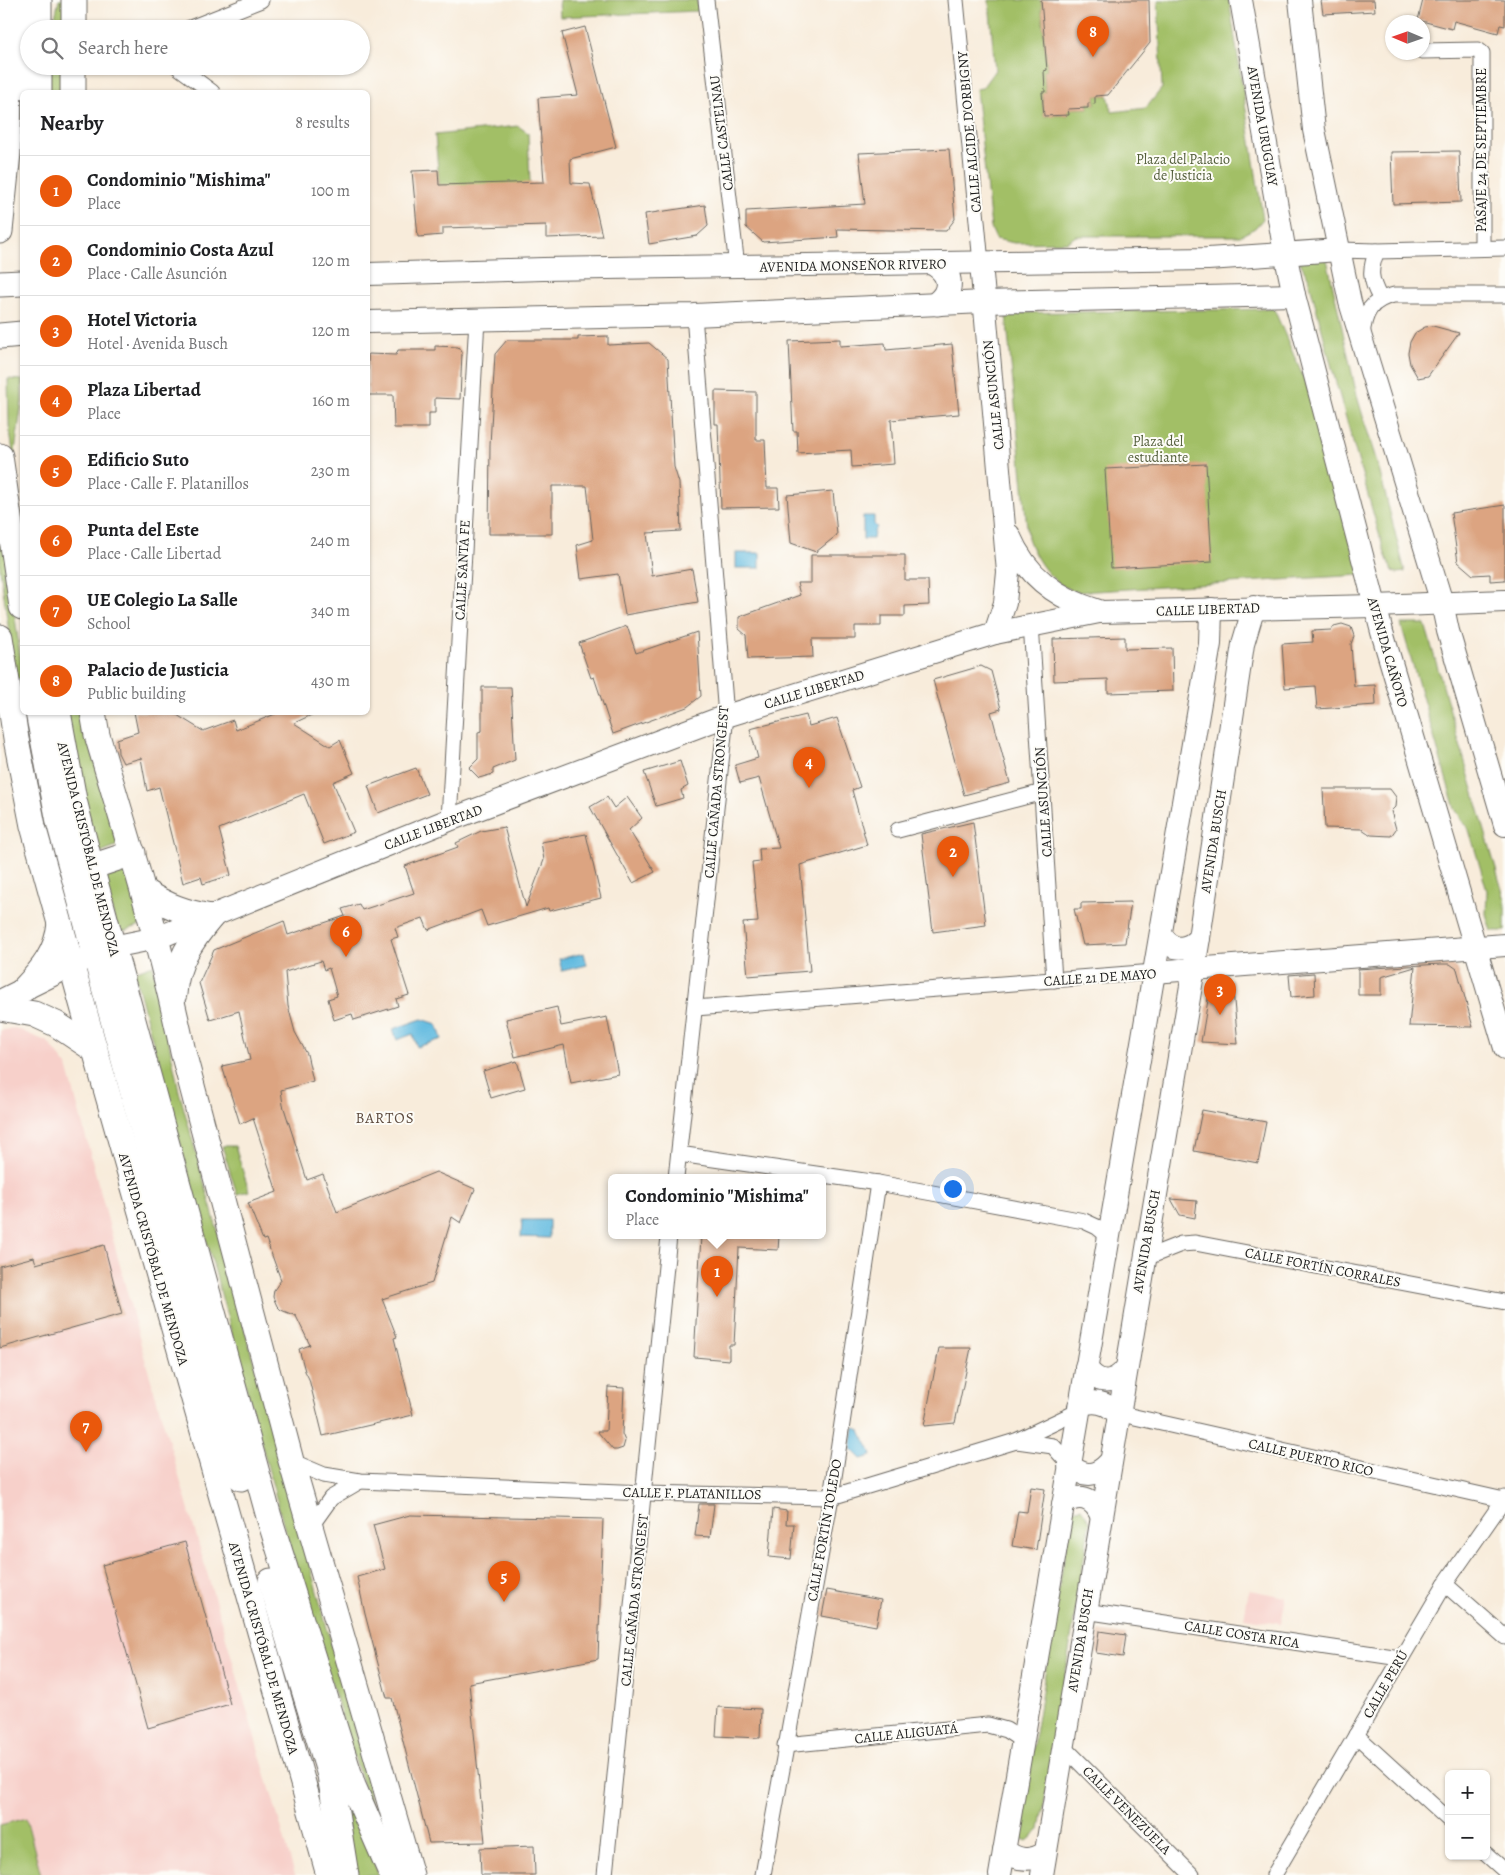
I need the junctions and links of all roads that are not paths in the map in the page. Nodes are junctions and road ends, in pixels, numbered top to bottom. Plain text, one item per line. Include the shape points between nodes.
1 (10, 0) edge
2 (74, 0) edge
3 (261, 0) edge
4 (706, 0) edge
5 (956, 0) edge
6 (1241, 0) edge
7 (1300, 0) edge
8 (29, 13) edge
9 (74, 20) edge
10 (211, 20) edge
11 (1430, 51) edge
12 (20, 67) edge
13 (26, 75) edge
14 (31, 75) edge
15 (39, 75) edge
16 (73, 75) edge
17 (189, 75) edge
18 (25, 90) edge
19 (31, 90) edge
20 (39, 90) edge
21 (73, 90) edge
22 (209, 90) edge
23 (4, 163) edge
24 (0, 231) edge
25 (1482, 248) junction
26 (1505, 248) edge
27 (1339, 250) junction
28 (1377, 251) junction
29 (1285, 252) junction
30 (981, 263) junction
31 (937, 265) junction
32 (737, 267) junction
33 (370, 274) edge
34 (20, 283) edge
35 (0, 284) edge
36 (1294, 295) junction
37 (1505, 295) edge
38 (1380, 298) junction
39 (984, 302) junction
40 (938, 303) junction
41 (694, 315) junction
42 (477, 319) junction
43 (370, 322) edge
44 (20, 334) edge
45 (0, 336) edge
46 (1361, 340) junction
47 (0, 456) edge
48 (1006, 527) junction
49 (20, 593) edge
50 (1505, 601) edge
51 (1442, 603) junction
52 (1375, 606) junction
53 (1254, 607) junction
54 (1211, 609) junction
55 (1099, 612) junction
56 (1031, 624) junction
57 (995, 633) junction
58 (0, 637) edge
59 (1210, 644) junction
60 (1243, 644) junction
61 (39, 715) edge
62 (59, 715) edge
63 (94, 715) edge
64 (726, 716) junction
65 (1043, 792) junction
66 (449, 820) junction
67 (1505, 825) edge
68 (898, 830) dead end
69 (133, 853) junction
70 (91, 867) junction
71 (145, 892) junction
72 (211, 917) junction
73 (60, 919) junction
74 (1161, 934) junction
75 (157, 938) junction
76 (1198, 938) junction
77 (1505, 945) edge
78 (1475, 947) junction
79 (106, 958) junction
80 (1193, 970) junction
81 (73, 972) junction
82 (1154, 972) junction
83 (1054, 980) junction
84 (7, 997) edge
85 (173, 1002) junction
86 (695, 1008) junction
87 (1505, 1048) edge
88 (94, 1050) junction
89 (679, 1154) junction
90 (676, 1174) edge
91 (816, 1174) edge
92 (826, 1175) edge
93 (878, 1183) junction
94 (1108, 1236) junction
95 (669, 1239) edge
96 (1143, 1259) junction
97 (1505, 1302) edge
98 (1086, 1367) junction
99 (1125, 1370) junction
100 (1078, 1409) junction
101 (1117, 1413) junction
102 (1016, 1441) junction
103 (291, 1461) junction
104 (1109, 1463) junction
105 (1069, 1464) junction
106 (360, 1481) junction
107 (645, 1493) junction
108 (831, 1497) junction
109 (1505, 1499) edge
110 (1062, 1504) junction
111 (1101, 1515) junction
112 (311, 1526) junction
113 (1445, 1584) junction
114 (1085, 1611) junction
115 (1505, 1637) edge
116 (1400, 1658) junction
117 (1356, 1735) junction
118 (1023, 1741) junction
119 (785, 1745) junction
120 (1063, 1746) junction
121 (1445, 1816) edge
122 (1004, 1850) junction
123 (1045, 1853) junction
124 (1490, 1858) edge
125 (1505, 1871) edge
126 (329, 1875) edge
127 (346, 1875) edge
128 (392, 1875) edge
129 (411, 1875) edge
130 (605, 1875) edge
131 (763, 1875) edge
132 (1000, 1875) edge
133 (1042, 1875) edge
134 (1192, 1875) edge
135 (1274, 1875) edge

1 - 8 main road
2 - 9 main road
3 - 10 street
4 - 32 street, CALLE CASTELNAU
5 - 30 street, CALLE ALCIDE D'ORBIGNY
6 - 29 main road, AVENIDA URUGUAY
7 - 27 main road via 1314,130
11 - 25 street, PASAJE 24 DE SEPTIEMBRE via 1478,50 1482,53
12 - 23 main road
13 - 18 street
14 - 19 street
15 - 20 main road
16 - 21 main road
17 - 22 street
23 - 24 main road
25 - 26 street
25 - 28 street
27 - 28 street
27 - 29 main road, AVENIDA MONSEÑOR RIVERO
27 - 46 main road
28 - 38 street via 1370,268 1371,279
29 - 30 main road, AVENIDA MONSEÑOR RIVERO via 1208,259
29 - 36 main road, AVENIDA CAÑOTO
30 - 31 main road, AVENIDA MONSEÑOR RIVERO
30 - 39 main road, CALLE ASUNCIÓN
31 - 32 main road, AVENIDA MONSEÑOR RIVERO
31 - 40 main road via 946,274 949,287
32 - 33 main road, AVENIDA MONSEÑOR RIVERO via 543,268
34 - 35 main road
36 - 39 main road
36 - 52 main road, AVENIDA CAÑOTO
37 - 38 street via 1394,295
38 - 46 street via 1363,322
39 - 40 main road
39 - 48 main road, CALLE ASUNCIÓN
40 - 41 main road
41 - 42 main road
41 - 64 street, CALLE CAÑADA STRONGEST
42 - 43 main road
42 - 66 street, CALLE SANTA FE
44 - 45 main road
46 - 51 main road
47 - 49 main road
48 - 55 main road, CALLE ASUNCIÓN via 1022,560 1046,587 1078,605
48 - 57 main road, CALLE ASUNCIÓN via 1008,593
50 - 51 main road, CALLE LIBERTAD
51 - 52 main road, CALLE LIBERTAD
51 - 67 main road
52 - 53 main road, CALLE LIBERTAD
52 - 78 main road, AVENIDA CAÑOTO
53 - 54 main road, CALLE LIBERTAD
53 - 60 main road, AVENIDA BUSCH
54 - 55 main road, CALLE LIBERTAD
54 - 59 main road
55 - 56 main road, CALLE LIBERTAD
56 - 57 main road, CALLE LIBERTAD
56 - 65 street, CALLE ASUNCIÓN
57 - 64 main road, CALLE LIBERTAD
58 - 73 main road, AVENIDA CRISTÓBAL DE MENDOZA via 33,826
59 - 60 main road via 1230,638
59 - 74 main road
60 - 76 main road, AVENIDA BUSCH
61 - 79 main road, AVENIDA CRISTÓBAL DE MENDOZA via 57,813
62 - 70 main road, AVENIDA CRISTÓBAL DE MENDOZA via 74,800
63 - 69 main road
64 - 66 main road, CALLE LIBERTAD
64 - 86 street, CALLE CAÑADA STRONGEST
65 - 68 street
65 - 83 street, CALLE ASUNCIÓN
66 - 72 main road, CALLE LIBERTAD
69 - 70 main road
69 - 71 main road
70 - 79 main road, AVENIDA CRISTÓBAL DE MENDOZA
71 - 72 main road via 167,906
71 - 75 main road
72 - 75 main road, CALLE LIBERTAD
72 - 85 main road via 185,950 175,981
73 - 81 main road, AVENIDA CRISTÓBAL DE MENDOZA
73 - 84 main road via 58,939 46,965
74 - 76 main road via 1171,946 1178,948 1193,944
74 - 82 main road
75 - 79 main road, CALLE LIBERTAD
75 - 85 main road
76 - 80 main road, AVENIDA BUSCH
77 - 78 main road, CALLE 21 DE MAYO
78 - 80 main road, CALLE 21 DE MAYO
78 - 87 main road, AVENIDA CAÑOTO
79 - 81 main road, CALLE LIBERTAD
79 - 127 main road, AVENIDA CRISTÓBAL DE MENDOZA via 251,1513 330,1776
79 - 128 main road, AVENIDA CRISTÓBAL DE MENDOZA via 269,1517 353,1786
80 - 82 main road, CALLE 21 DE MAYO
80 - 96 main road, AVENIDA BUSCH
81 - 84 main road, CALLE LIBERTAD
81 - 88 main road, AVENIDA CRISTÓBAL DE MENDOZA
82 - 83 street, CALLE 21 DE MAYO
82 - 94 main road
83 - 86 street, CALLE 21 DE MAYO
84 - 88 main road
85 - 103 main road via 183,1052
86 - 89 street, CALLE CAÑADA STRONGEST
88 - 126 main road, AVENIDA CRISTÓBAL DE MENDOZA
89 - 90 street, CALLE CAÑADA STRONGEST
89 - 91 street
92 - 93 street
93 - 94 street via 1084,1221
93 - 108 street, CALLE FORTÍN TOLEDO
94 - 98 main road
95 - 107 street, CALLE CAÑADA STRONGEST
96 - 97 street, CALLE FORTÍN CORRALES via 1181,1244 1195,1243
96 - 99 main road, AVENIDA BUSCH
98 - 99 main road via 1091,1376 1110,1381
98 - 100 main road
99 - 101 main road, AVENIDA BUSCH
100 - 101 main road via 1085,1403 1099,1402
100 - 102 street, CALLE F. PLATANILLOS
100 - 105 main road
101 - 104 main road, AVENIDA BUSCH
101 - 109 street, CALLE PUERTO RICO
102 - 105 street, CALLE F. PLATANILLOS via 1052,1446
102 - 108 street, CALLE F. PLATANILLOS
103 - 106 street, CALLE F. PLATANILLOS via 324,1476
103 - 112 main road
104 - 105 main road via 1101,1472 1089,1475 1078,1473
104 - 111 main road, AVENIDA BUSCH
105 - 110 main road
106 - 107 street, CALLE F. PLATANILLOS
106 - 112 street via 331,1498
107 - 108 street, CALLE F. PLATANILLOS
107 - 130 street, CALLE CAÑADA STRONGEST
108 - 119 street, CALLE FORTÍN TOLEDO
109 - 113 street, CALLE PERÚ
110 - 111 main road via 1071,1498 1089,1499
110 - 118 main road
111 - 114 main road, AVENIDA BUSCH
112 - 129 main road
113 - 115 street
113 - 116 street, CALLE PERÚ
114 - 116 street, CALLE COSTA RICA
114 - 120 main road, AVENIDA BUSCH
116 - 117 street, CALLE PERÚ
117 - 121 street
117 - 135 street, CALLE PERÚ
118 - 119 street, CALLE ALIGUATÁ via 1006,1730 988,1725
118 - 122 main road
119 - 131 street, CALLE FORTÍN TOLEDO
120 - 123 main road, AVENIDA BUSCH
120 - 134 street, CALLE VENEZUELA
122 - 123 main road via 1024,1860 1036,1859
122 - 132 main road
123 - 133 main road, AVENIDA BUSCH
124 - 125 street

